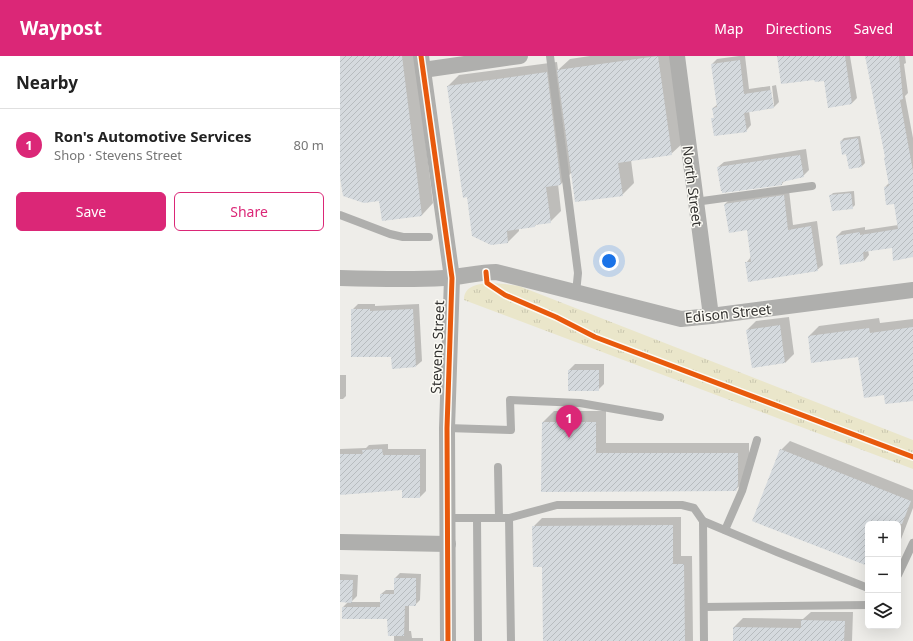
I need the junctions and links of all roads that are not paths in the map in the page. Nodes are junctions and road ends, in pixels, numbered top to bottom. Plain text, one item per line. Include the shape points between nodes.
1 (520, 56) edge
2 (550, 56) edge
3 (677, 56) edge
4 (501, 57) edge
5 (422, 63) edge
6 (812, 186) dead end
7 (696, 202) junction
8 (340, 215) edge
9 (429, 237) dead end
10 (340, 278) edge
11 (452, 278) junction
12 (913, 290) edge
13 (576, 293) junction
14 (711, 316) junction
15 (660, 417) dead end
16 (447, 428) junction
17 (757, 440) dead end
18 (498, 468) dead end
19 (448, 518) junction
20 (477, 518) junction
21 (499, 518) junction
22 (509, 518) junction
23 (703, 521) junction
24 (725, 530) junction
25 (340, 542) edge
26 (913, 542) edge
27 (448, 544) junction
28 (901, 568) edge
29 (865, 587) edge
30 (865, 605) edge
31 (704, 607) junction
32 (448, 641) edge
33 (478, 641) edge
34 (511, 641) edge
35 (704, 641) edge

1 - 4 street
2 - 13 lane via 578,273
3 - 7 street, North Street
4 - 5 street
5 - 11 street, Stevens Street
6 - 7 lane
7 - 14 street, North Street
8 - 9 lane via 390,234
10 - 11 street, Edison Street
11 - 13 street, Edison Street via 496,272
11 - 16 street, Stevens Street
12 - 14 street, Edison Street
13 - 14 street, Edison Street via 681,319
15 - 16 lane via 580,403 510,400 511,430
16 - 19 street, Stevens Street
17 - 24 lane via 742,490
18 - 21 lane
19 - 20 lane
19 - 27 street, Stevens Street
20 - 21 lane
20 - 33 lane
21 - 22 lane
22 - 23 lane via 556,505 682,505 694,508
22 - 34 lane
23 - 24 lane
23 - 31 lane
24 - 29 lane
25 - 27 street
26 - 28 lane
27 - 32 street, Stevens Street
30 - 31 lane
31 - 35 lane

